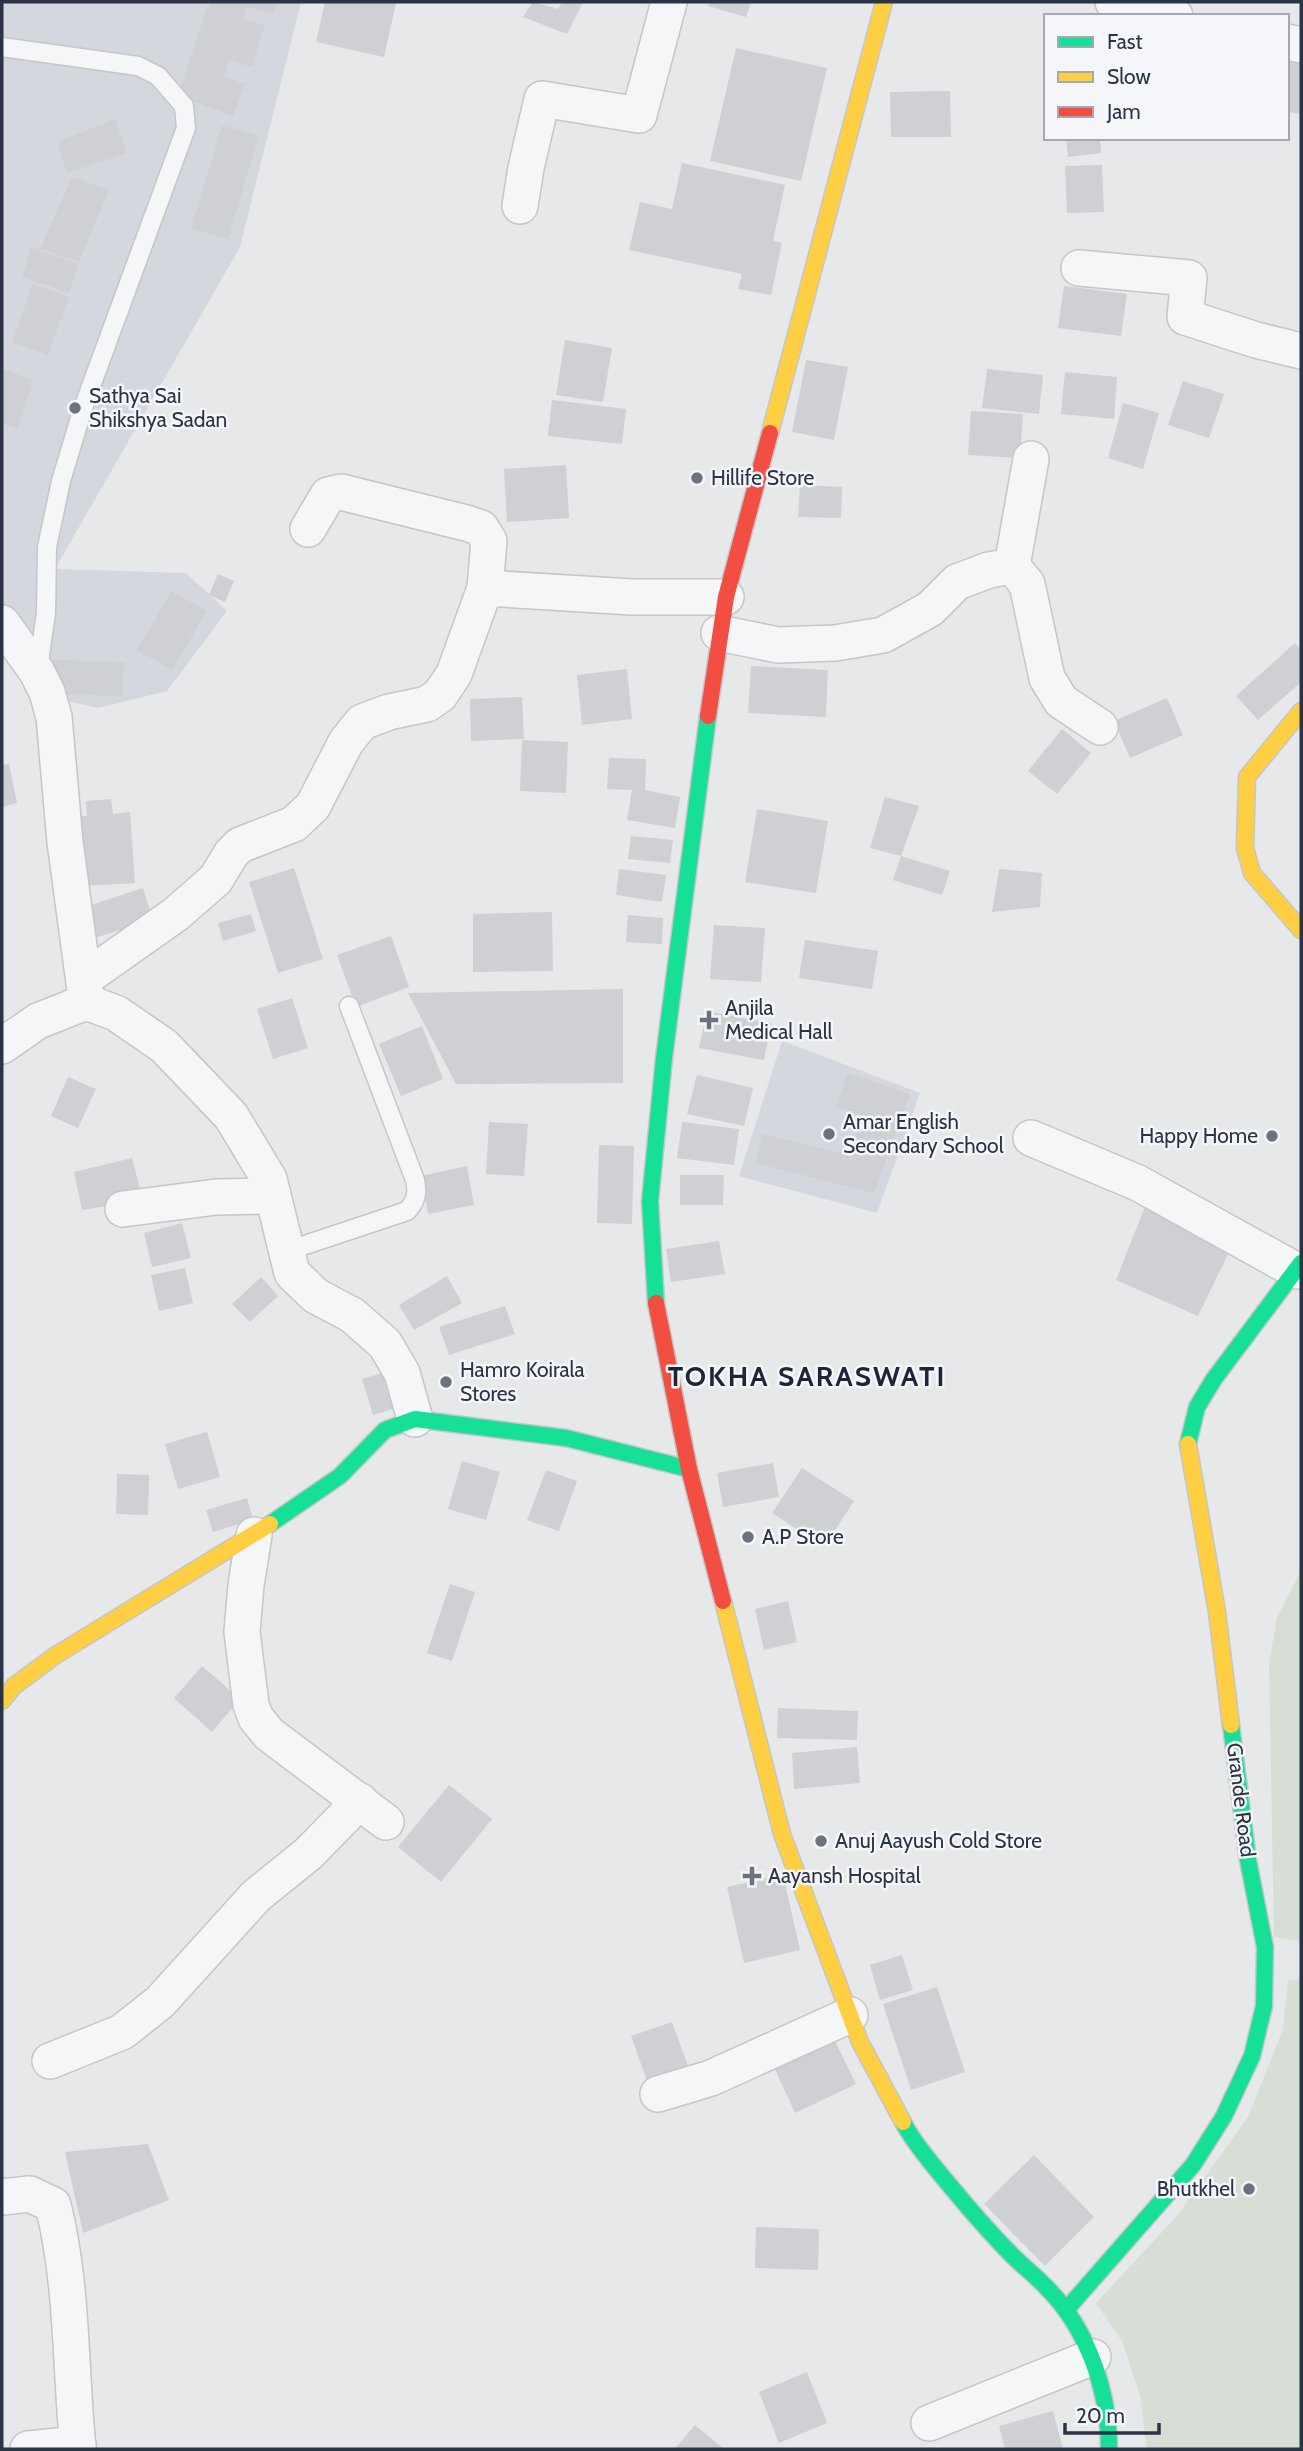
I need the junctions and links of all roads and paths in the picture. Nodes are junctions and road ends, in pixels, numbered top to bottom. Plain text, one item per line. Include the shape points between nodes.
1 (669, 2) edge
2 (884, 2) edge
3 (1113, 2) edge
4 (1166, 14) edge
5 (2, 47) edge
6 (520, 206) dead end
7 (1080, 268) dead end
8 (1301, 352) edge
9 (1031, 460) dead end
10 (308, 529) dead end
11 (1012, 566) junction
12 (485, 588) junction
13 (726, 597) junction
14 (2, 623) edge
15 (719, 633) junction
16 (37, 672) junction
17 (1301, 711) edge
18 (1100, 727) dead end
19 (1301, 930) edge
20 (85, 990) junction
21 (349, 1006) dead end
22 (2, 1045) edge
23 (1031, 1138) dead end
24 (273, 1196) junction
25 (123, 1209) dead end
26 (287, 1251) junction
27 (1299, 1267) edge
28 (415, 1419) junction
29 (690, 1469) junction
30 (254, 1535) junction
31 (2, 1701) edge
32 (849, 2015) junction
33 (50, 2061) dead end
34 (659, 2094) dead end
35 (2, 2197) edge
36 (1066, 2309) junction
37 (1093, 2357) junction
38 (929, 2423) dead end
39 (78, 2447) edge
40 (28, 2449) edge
41 (1109, 2449) edge

1 - 6 street via 639,115 542,99
2 - 13 main road
3 - 4 street
5 - 16 lane via 138,66 158,76 184,106 186,128 83,408 61,481 47,547 46,613
7 - 8 street via 1189,278 1185,317
9 - 11 street
10 - 12 street via 328,495 341,492 481,528 489,541
11 - 15 street via 957,582 930,609 883,635 778,645
11 - 18 street via 1027,584 1047,678 1061,701
12 - 13 street via 632,597
12 - 20 street via 454,674 440,695 427,704 362,722 346,742 313,806 293,824 240,845 216,879
13 - 15 main road
14 - 16 street
15 - 29 main road via 650,1202 656,1302
16 - 20 street via 54,717
17 - 19 main road via 1247,777 1245,848 1252,873
20 - 22 street
20 - 24 street via 164,1046 231,1116 269,1179
21 - 26 lane via 418,1192 407,1211
23 - 27 street via 1138,1183
24 - 25 street via 216,1197
24 - 26 street
26 - 28 street via 292,1273 316,1296 352,1315 385,1344 402,1373
27 - 36 main road, Grande Road via 1214,1379 1197,1408 1188,1446 1217,1612 1248,1860 1265,1947 1264,2006 1252,2056 1224,2116 1193,2165
28 - 29 main road via 566,1438
28 - 30 main road via 385,1430 340,1475
29 - 32 main road via 782,1834
30 - 31 main road via 56,1655 14,1686
30 - 33 street via 242,1632 256,1718 269,1734 373,1812 308,1854 256,1896 160,2002 122,2032
32 - 34 street via 711,2078
32 - 36 main road via 910,2136 1009,2253
35 - 39 street via 30,2194 53,2205 63,2246
36 - 37 main road
37 - 38 street
37 - 41 main road via 1109,2425
39 - 40 street

